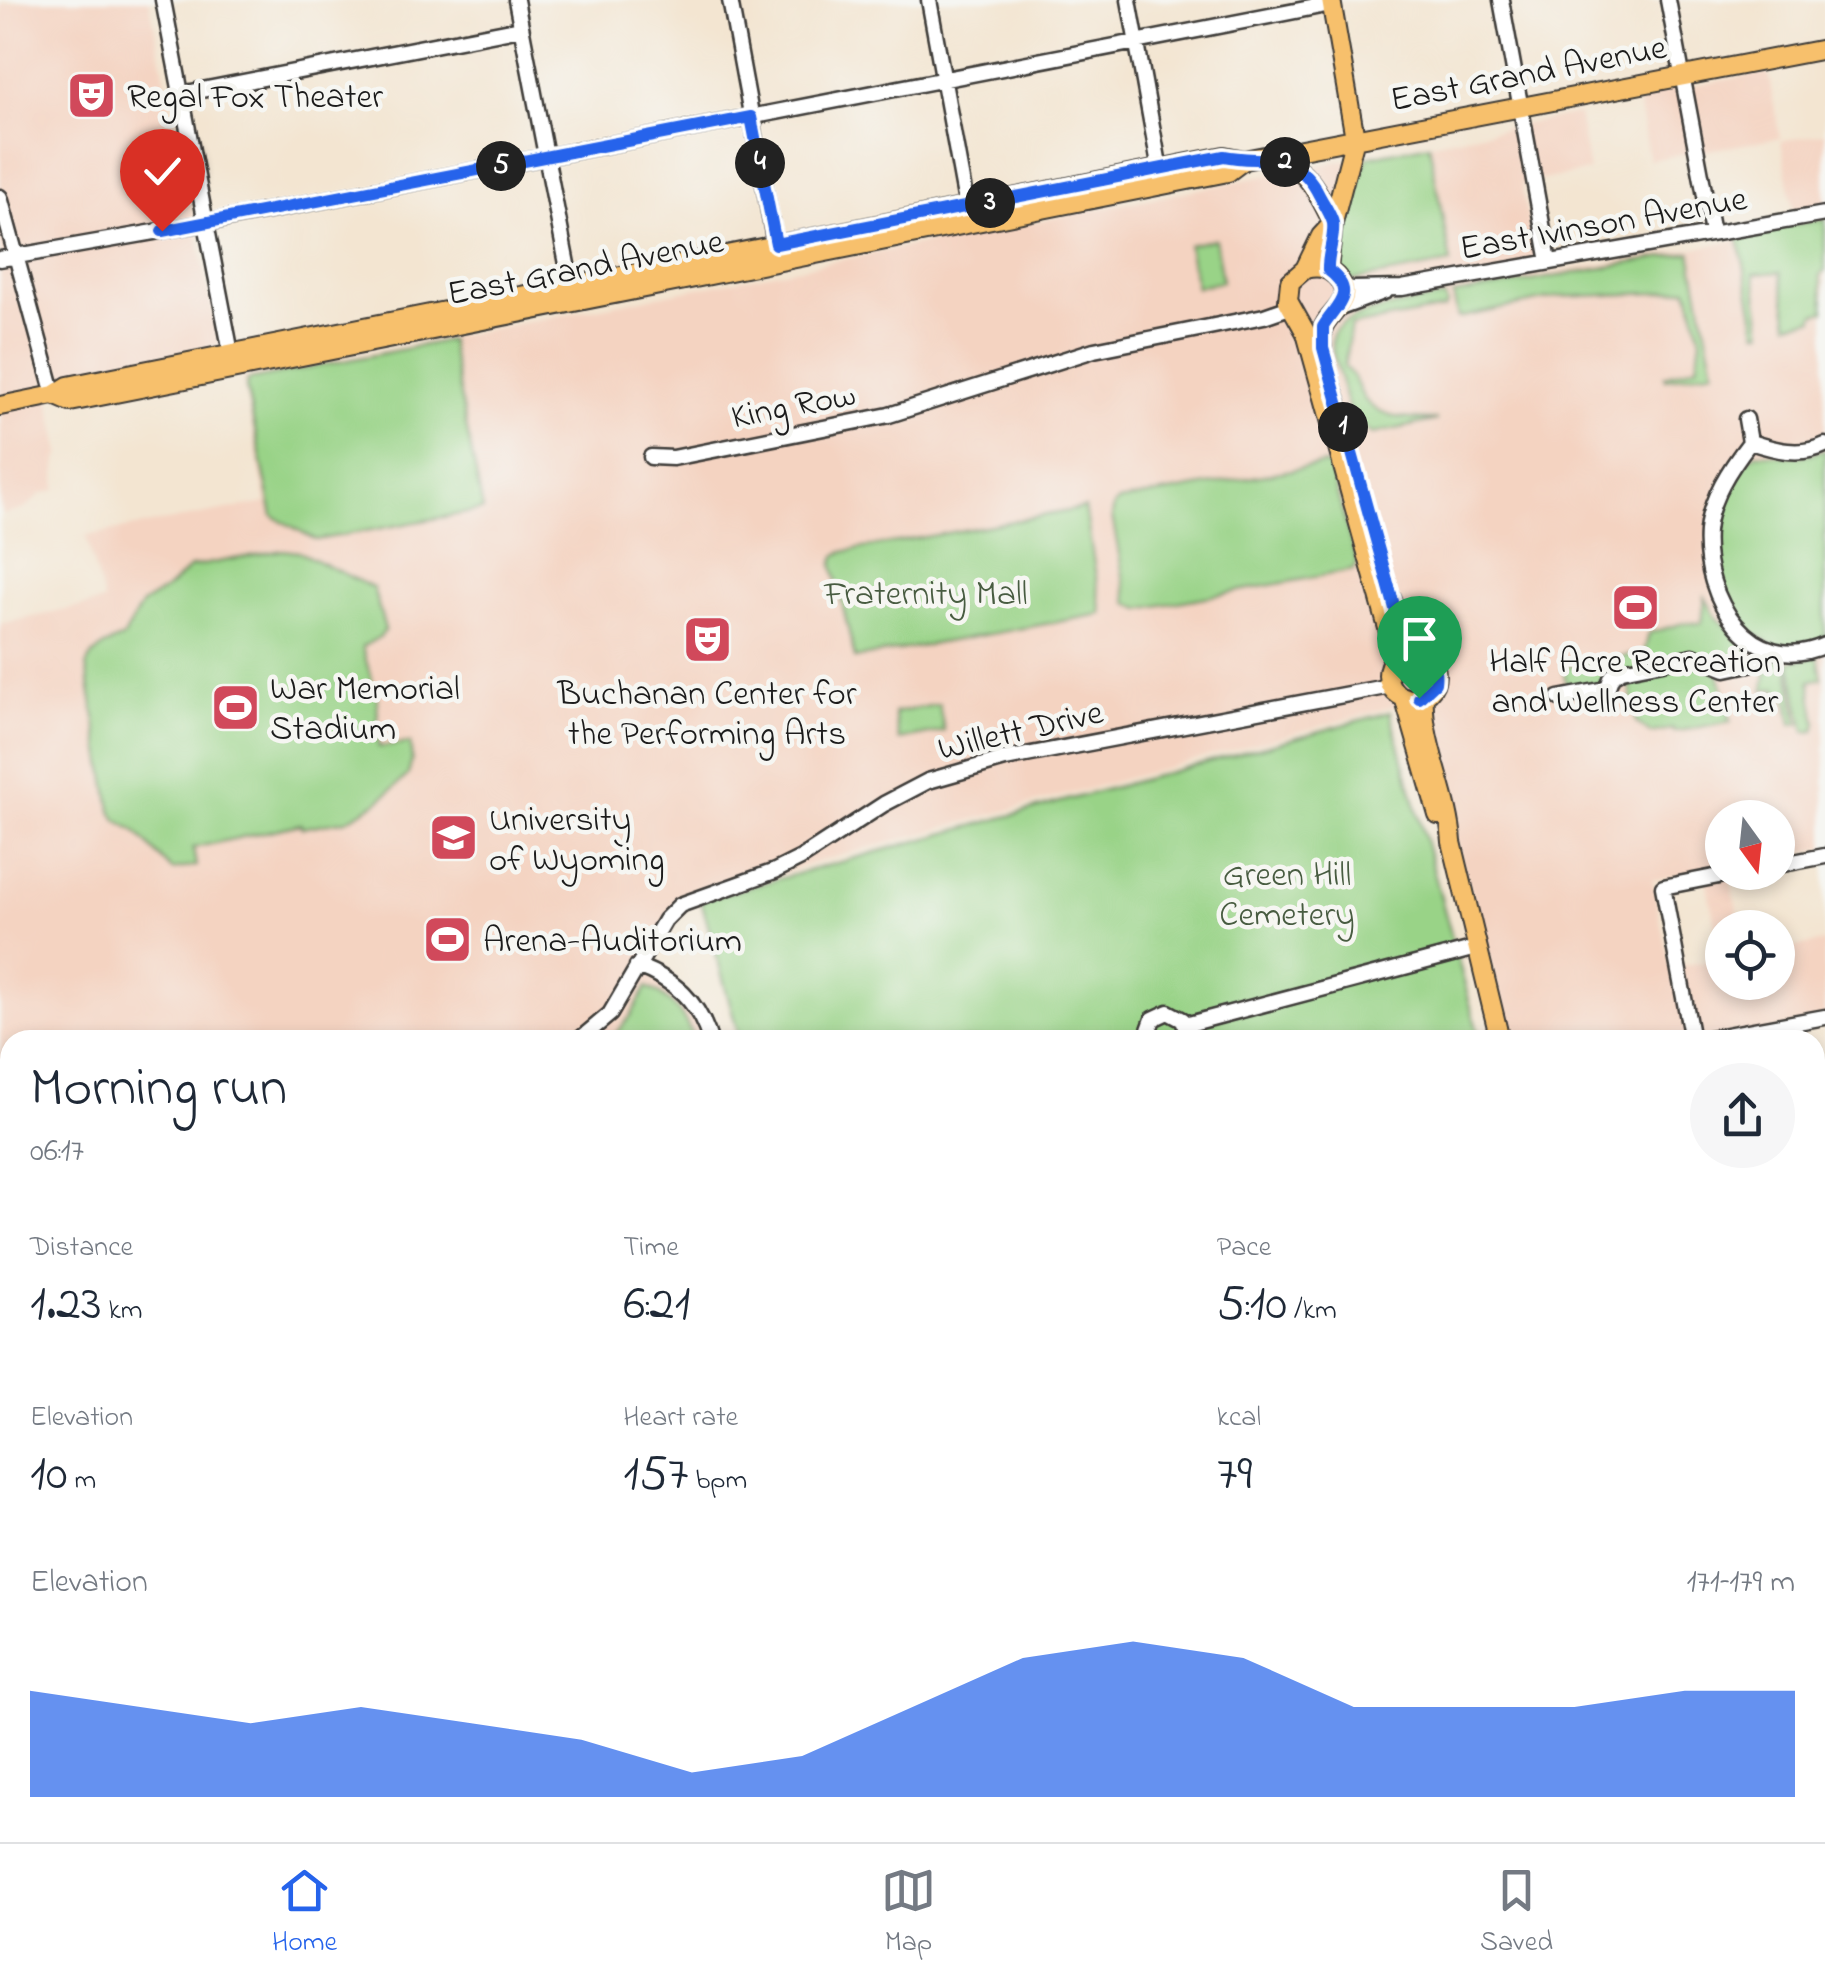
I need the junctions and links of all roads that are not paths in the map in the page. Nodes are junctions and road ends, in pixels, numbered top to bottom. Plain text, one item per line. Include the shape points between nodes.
1 (163, 0) edge
2 (516, 0) edge
3 (730, 0) edge
4 (929, 0) edge
5 (1129, 0) edge
6 (1501, 0) edge
7 (1668, 0) edge
8 (1331, 2) edge
9 (522, 28) junction
10 (1136, 42) junction
11 (1825, 49) edge
12 (1681, 76) junction
13 (944, 80) junction
14 (181, 94) junction
15 (1520, 105) junction
16 (751, 117) junction
17 (1355, 138) junction
18 (546, 157) junction
19 (1244, 160) junction
20 (1160, 170) junction
21 (0, 197) edge
22 (967, 208) junction
23 (1825, 214) edge
24 (206, 223) junction
25 (1333, 223) junction
26 (1712, 233) junction
27 (776, 244) junction
28 (16, 256) junction
29 (0, 259) edge
30 (1549, 262) junction
31 (1306, 269) junction
32 (1328, 270) junction
33 (571, 285) junction
34 (1342, 286) junction
35 (1392, 289) junction
36 (1295, 313) junction
37 (1333, 314) junction
38 (231, 353) junction
39 (54, 395) junction
40 (0, 406) edge
41 (1746, 419) dead end
42 (1750, 442) junction
43 (1825, 445) edge
44 (1344, 451) junction
45 (651, 457) dead end
46 (1825, 646) edge
47 (1770, 649) junction
48 (1416, 651) junction
49 (1396, 656) junction
50 (1397, 692) junction
51 (1424, 696) junction
52 (1559, 698) dead end
53 (1452, 842) junction
54 (1825, 856) edge
55 (1795, 862) edge
56 (1705, 879) edge
57 (1476, 948) junction
58 (637, 966) junction
59 (1825, 1017) edge
60 (591, 1030) edge
61 (706, 1030) edge
62 (1149, 1030) edge
63 (1184, 1030) edge
64 (1192, 1030) edge
65 (1497, 1030) edge
66 (1693, 1030) edge
67 (1752, 1030) edge

1 - 14 street
2 - 9 street
3 - 16 street
4 - 13 street
5 - 10 street
6 - 15 street
7 - 12 street
8 - 10 street
8 - 17 main road
9 - 14 street
9 - 18 street
10 - 13 street
10 - 20 street
11 - 12 main road, East Grand Avenue
12 - 15 main road, East Grand Avenue
12 - 26 street
13 - 16 street
13 - 22 street
14 - 24 street
15 - 17 main road, East Grand Avenue
15 - 30 street
16 - 18 street
16 - 27 street
17 - 19 main road, East Grand Avenue
17 - 25 main road
18 - 24 street
18 - 33 street
19 - 20 main road, East Grand Avenue via 1224,156
19 - 25 main road via 1296,166
19 - 39 main road, East Grand Avenue via 1210,176 70,402
20 - 22 main road, East Grand Avenue
21 - 28 street
22 - 27 main road, East Grand Avenue
23 - 26 street, East Ivinson Avenue
24 - 28 street
24 - 38 street
25 - 31 main road
25 - 32 main road
26 - 30 street, East Ivinson Avenue
27 - 33 main road, East Grand Avenue
28 - 29 street
28 - 39 street
30 - 35 street, East Ivinson Avenue
31 - 32 main road
31 - 36 main road via 1290,282
32 - 34 main road
33 - 38 main road, East Grand Avenue
34 - 35 street, East Ivinson Avenue
34 - 37 main road
35 - 37 street, East Ivinson Avenue
36 - 37 main road via 1317,322
36 - 44 main road
36 - 45 street, King Row via 1094,350 888,415
37 - 44 main road via 1323,348
38 - 39 main road, East Grand Avenue via 68,386
39 - 40 main road, East Grand Avenue
41 - 42 street
42 - 43 street via 1802,452
42 - 47 street via 1726,475 1707,532 1720,604 1736,630
44 - 48 main road via 1388,589
44 - 49 main road
46 - 47 street via 1787,654
47 - 52 street via 1754,663 1726,669 1693,656 1622,670 1607,689
48 - 49 main road
48 - 51 main road via 1436,672
49 - 50 main road via 1388,672
50 - 51 main road
50 - 53 main road
50 - 58 street, Willett Drive via 1005,759 928,781 788,864 680,906
51 - 53 main road
53 - 57 main road
54 - 55 street
56 - 66 street via 1663,887
57 - 64 street
57 - 65 main road
58 - 60 street, Willett Drive via 610,1014
58 - 61 street via 683,992
59 - 67 street
62 - 63 street via 1162,1013 1179,1016

